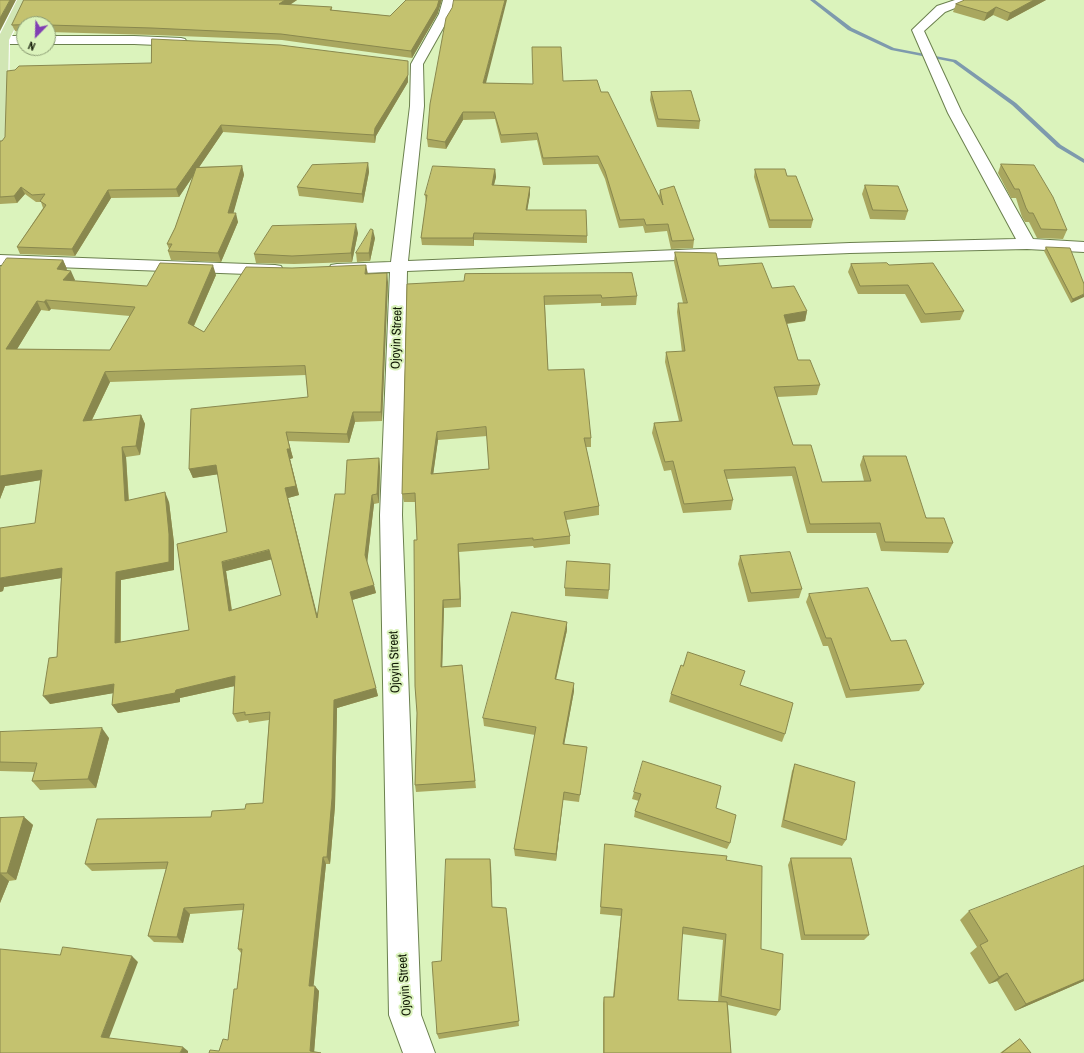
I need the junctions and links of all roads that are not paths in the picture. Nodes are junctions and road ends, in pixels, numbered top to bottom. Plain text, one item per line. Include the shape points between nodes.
1 (23, 0) edge
2 (449, 0) edge
3 (966, 0) edge
4 (2, 40) edge
5 (16, 40) edge
6 (56, 40) edge
7 (196, 43) edge
8 (402, 62) edge
9 (417, 64) junction
10 (0, 144) edge
11 (1027, 244) junction
12 (1084, 247) edge
13 (0, 260) edge
14 (399, 268) junction
15 (324, 270) edge
16 (294, 271) edge
17 (419, 1053) edge

1 - 4 main road
2 - 9 street via 445,14
3 - 11 street via 941,9 918,30 960,124
4 - 5 street
4 - 10 main road
6 - 7 street
8 - 9 street
9 - 14 street, Ojoyin Street via 417,106
11 - 12 street
11 - 14 street via 850,248
13 - 16 street
14 - 15 street
14 - 17 street, Ojoyin Street via 391,522 405,1015

